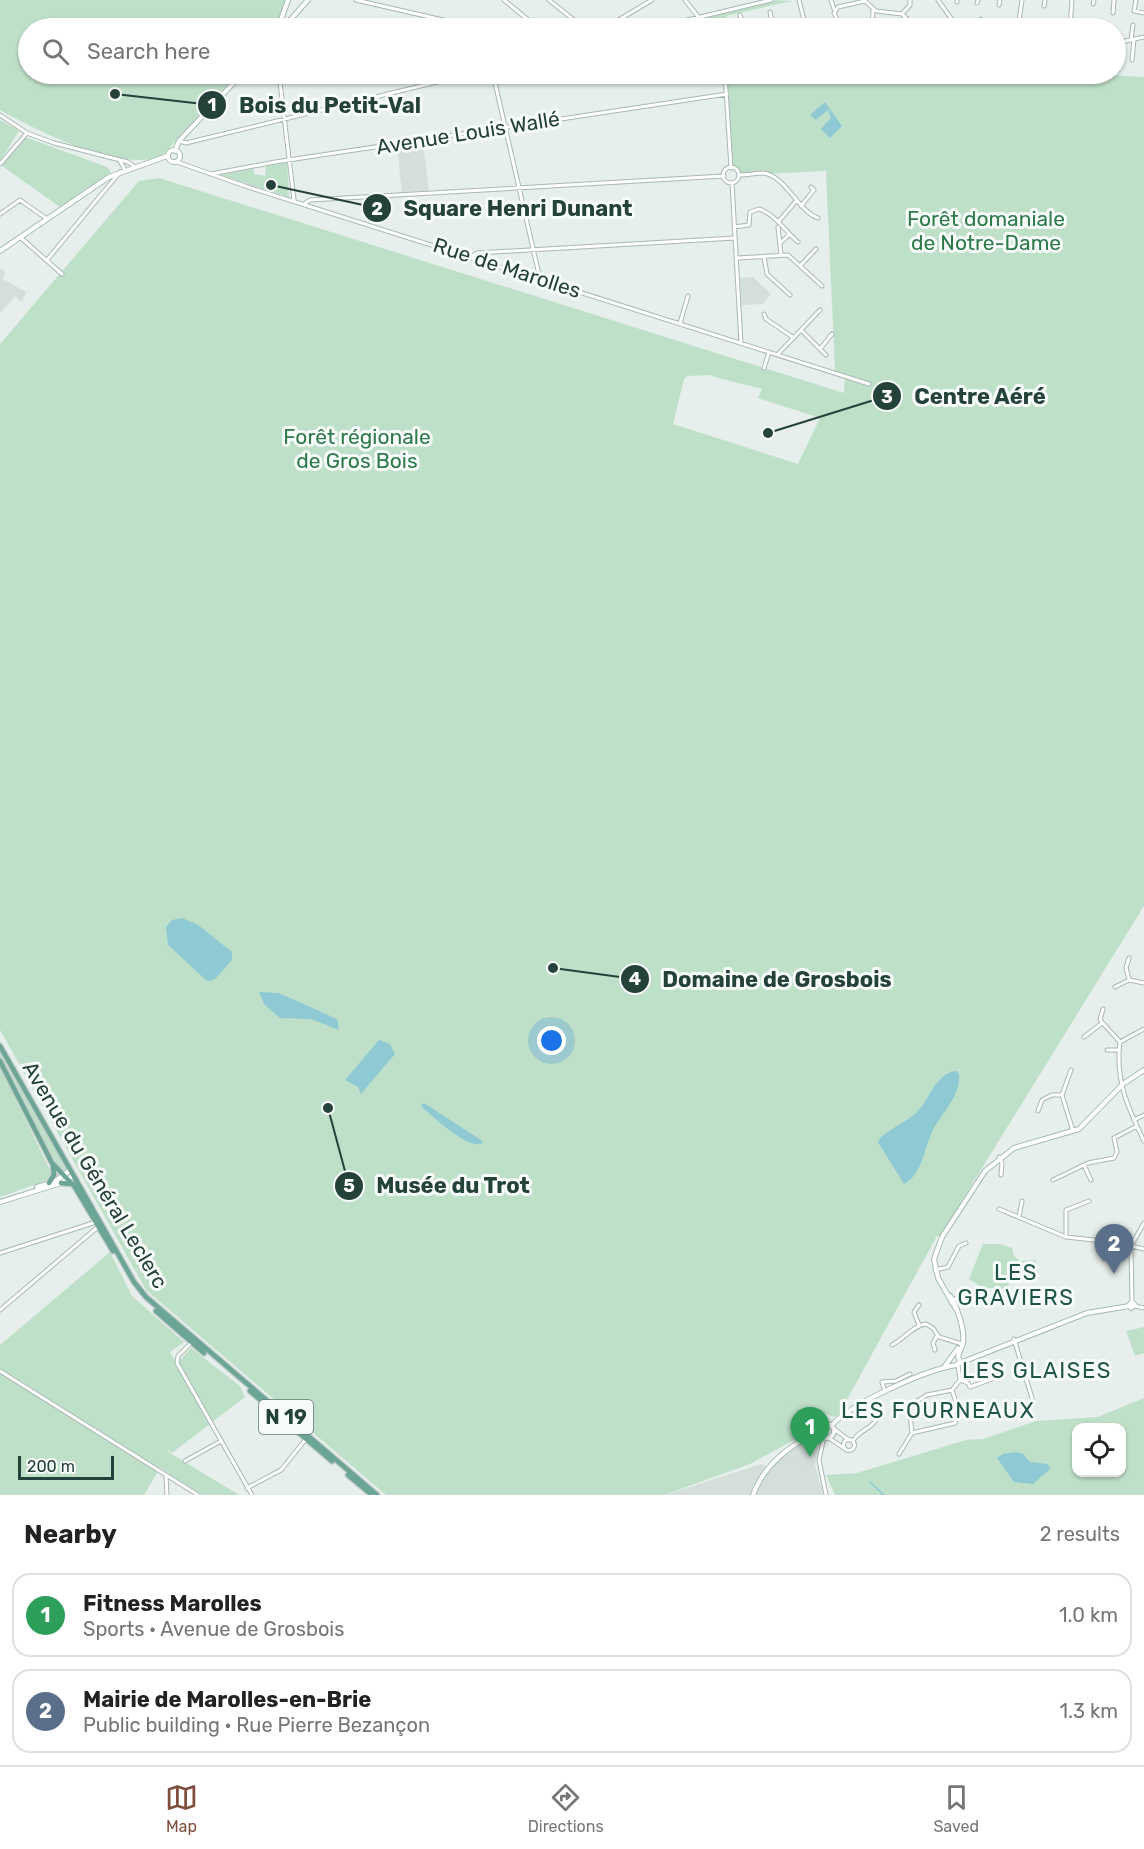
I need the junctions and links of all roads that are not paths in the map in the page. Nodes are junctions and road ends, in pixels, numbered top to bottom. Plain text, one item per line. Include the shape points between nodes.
1 (288, 0) edge
2 (308, 0) edge
3 (356, 0) edge
4 (504, 0) edge
5 (549, 0) edge
6 (652, 0) edge
7 (685, 0) edge
8 (771, 0) edge
9 (799, 0) edge
10 (831, 0) edge
11 (909, 0) edge
12 (938, 0) edge
13 (1022, 0) edge
14 (1045, 0) edge
15 (1072, 0) edge
16 (1114, 0) edge
17 (1136, 0) edge
18 (862, 1) edge
19 (1044, 6) dead end
20 (835, 10) junction
21 (873, 10) junction
22 (284, 12) junction
23 (770, 12) dead end
24 (1113, 13) dead end
25 (1144, 13) edge
26 (902, 14) junction
27 (740, 15) dead end
28 (282, 18) edge
29 (286, 18) edge
30 (292, 18) edge
31 (434, 18) edge
32 (526, 18) edge
33 (572, 18) edge
34 (621, 18) edge
35 (698, 18) joint
36 (741, 18) edge
37 (771, 18) edge
38 (804, 18) edge
39 (838, 18) edge
40 (873, 18) edge
41 (906, 18) edge
42 (951, 18) edge
43 (1019, 18) edge
44 (1071, 18) edge
45 (1133, 25) dead end
46 (1144, 38) edge
47 (1133, 40) junction
48 (1126, 41) edge
49 (1132, 60) dead end
50 (233, 84) edge
51 (280, 84) edge
52 (428, 84) edge
53 (495, 84) edge
54 (726, 84) edge
55 (727, 94) junction
56 (0, 115) edge
57 (285, 119) junction
58 (506, 128) junction
59 (27, 133) junction
60 (179, 141) junction
61 (175, 151) junction
62 (168, 158) junction
63 (120, 160) junction
64 (290, 160) junction
65 (177, 162) junction
66 (0, 164) edge
67 (135, 167) junction
68 (731, 168) junction
69 (122, 171) junction
70 (211, 174) junction
71 (724, 176) junction
72 (739, 176) junction
73 (732, 183) junction
74 (811, 187) dead end
75 (520, 188) junction
76 (293, 200) junction
77 (797, 200) junction
78 (304, 204) junction
79 (801, 206) junction
80 (0, 214) edge
81 (819, 218) dead end
82 (47, 219) junction
83 (778, 224) junction
84 (734, 227) junction
85 (789, 235) junction
86 (20, 237) junction
87 (735, 238) junction
88 (798, 242) dead end
89 (780, 243) junction
90 (534, 249) junction
91 (816, 249) dead end
92 (0, 251) edge
93 (781, 255) junction
94 (764, 256) junction
95 (471, 257) junction
96 (736, 258) junction
97 (47, 260) junction
98 (800, 266) junction
99 (62, 274) dead end
100 (540, 279) junction
101 (822, 286) dead end
102 (790, 295) dead end
103 (688, 296) dead end
104 (820, 310) dead end
105 (764, 314) dead end
106 (680, 323) junction
107 (801, 330) junction
108 (832, 334) dead end
109 (794, 338) junction
110 (741, 343) junction
111 (820, 349) junction
112 (769, 352) junction
113 (778, 354) junction
114 (826, 355) dead end
115 (764, 368) dead end
116 (869, 384) dead end
117 (1129, 958) dead end
118 (1129, 980) junction
119 (1144, 983) edge
120 (1115, 987) dead end
121 (1103, 1009) dead end
122 (1102, 1023) junction
123 (1144, 1029) edge
124 (1084, 1037) dead end
125 (1120, 1042) junction
126 (0, 1046) edge
127 (1107, 1050) dead end
128 (1119, 1050) junction
129 (0, 1061) edge
130 (1071, 1070) dead end
131 (1144, 1070) edge
132 (1121, 1086) junction
133 (1062, 1095) junction
134 (1038, 1111) dead end
135 (1144, 1115) edge
136 (1134, 1120) junction
137 (1137, 1126) junction
138 (1073, 1132) junction
139 (1144, 1141) edge
140 (999, 1158) junction
141 (52, 1163) junction
142 (1084, 1165) junction
143 (72, 1172) junction
144 (1001, 1175) dead end
145 (66, 1177) junction
146 (1053, 1180) dead end
147 (1091, 1180) dead end
148 (61, 1183) junction
149 (73, 1184) junction
150 (49, 1185) junction
151 (969, 1194) junction
152 (976, 1199) dead end
153 (0, 1201) edge
154 (1022, 1201) dead end
155 (1089, 1201) dead end
156 (999, 1209) dead end
157 (1019, 1217) junction
158 (1144, 1223) edge
159 (97, 1224) junction
160 (1066, 1238) junction
161 (1106, 1242) junction
162 (966, 1243) dead end
163 (1131, 1245) junction
164 (1144, 1249) edge
165 (0, 1253) edge
166 (1104, 1259) dead end
167 (935, 1270) junction
168 (964, 1293) dead end
169 (951, 1301) junction
170 (1132, 1304) junction
171 (919, 1305) dead end
172 (1144, 1308) edge
173 (0, 1310) edge
174 (919, 1325) junction
175 (937, 1336) junction
176 (1014, 1339) junction
177 (193, 1341) junction
178 (892, 1344) dead end
179 (961, 1344) junction
180 (934, 1350) dead end
181 (957, 1362) junction
182 (0, 1371) edge
183 (910, 1374) dead end
184 (1004, 1375) dead end
185 (960, 1380) junction
186 (952, 1390) junction
187 (885, 1392) junction
188 (1032, 1398) dead end
189 (876, 1420) dead end
190 (833, 1427) junction
191 (912, 1433) junction
192 (824, 1434) junction
193 (306, 1439) junction
194 (851, 1440) junction
195 (220, 1441) junction
196 (847, 1450) junction
197 (899, 1454) dead end
198 (185, 1461) dead end
199 (166, 1476) junction
200 (247, 1488) junction
201 (167, 1495) edge
202 (198, 1495) edge
203 (252, 1495) edge
204 (372, 1495) edge
205 (377, 1495) edge
206 (753, 1495) edge
207 (826, 1495) edge

1 - 22 street
2 - 30 street
3 - 31 street
4 - 32 street
5 - 33 street
6 - 34 street
7 - 35 street
8 - 35 street
9 - 38 street
10 - 20 street
11 - 26 street via 910,5
12 - 42 street
13 - 43 street
14 - 19 street
15 - 44 street
16 - 24 street
17 - 25 street via 1134,11
18 - 20 street
18 - 21 street
20 - 39 street
21 - 26 street
21 - 40 street
22 - 28 street
22 - 29 street
23 - 37 street
26 - 41 street
27 - 36 street
45 - 47 street
46 - 47 street
47 - 48 street
47 - 49 street
50 - 60 street
51 - 57 street
52 - 57 street
53 - 58 street
54 - 55 street
55 - 58 street, Avenue Louis Wallé
55 - 68 street
56 - 59 street
57 - 60 street via 186,143
57 - 64 street
58 - 64 street, Avenue Louis Wallé
58 - 75 street
59 - 63 street via 64,147
59 - 66 street
60 - 61 street
61 - 62 street
61 - 65 street via 179,154
62 - 65 street
62 - 67 street
63 - 67 street
63 - 69 street
64 - 70 street, Avenue Louis Wallé
64 - 76 street
65 - 70 street, Rue de Marolles
67 - 69 street
68 - 71 street
68 - 72 street
69 - 82 street
69 - 97 street
70 - 76 street, Rue de Marolles
71 - 73 street
71 - 75 street
72 - 73 street
72 - 77 street via 766,173
73 - 84 street
74 - 79 street via 814,190
75 - 78 street via 308,200
75 - 90 street
76 - 78 street, Rue de Marolles
77 - 79 street
77 - 83 street
78 - 95 street, Rue de Marolles
79 - 81 street
80 - 82 street via 20,200
82 - 86 street
83 - 84 street via 765,211 754,209 749,225
83 - 85 street
83 - 89 street
84 - 87 street
85 - 88 street
85 - 89 street
86 - 92 street
86 - 97 street
87 - 90 street
87 - 96 street
89 - 93 street
90 - 95 street via 477,253
90 - 100 street
91 - 98 street
93 - 94 street
93 - 98 street via 788,255
94 - 96 street
94 - 102 street via 767,274
95 - 100 street, Rue de Marolles
96 - 110 street
97 - 99 street
98 - 101 street
100 - 106 street, Rue de Marolles
103 - 106 street
104 - 107 street
105 - 109 street
106 - 110 street, Rue de Marolles
107 - 109 street
107 - 111 street
108 - 111 street
109 - 113 street
110 - 112 street, Rue de Marolles
111 - 114 street
112 - 113 street, Rue de Marolles
112 - 115 street
113 - 116 street, Rue de Marolles
117 - 118 street
118 - 119 street
118 - 120 street
121 - 122 street
122 - 124 street
122 - 125 street
123 - 125 street
125 - 128 street
126 - 143 main road, Avenue du Général Leclerc / N 19
127 - 128 street
128 - 132 street
129 - 141 main road, N 19
130 - 133 street
131 - 132 street
132 - 136 street
132 - 138 street via 1085,1125
133 - 134 street via 1042,1100
133 - 138 street
135 - 136 street
136 - 137 street
137 - 139 street
137 - 142 street via 1114,1137 1114,1158
138 - 140 street via 1031,1141
140 - 144 street
140 - 151 street
141 - 145 main road, N 19
141 - 150 main road via 54,1175
142 - 146 street
142 - 147 street
143 - 145 street
143 - 177 main road, Avenue du Général Leclerc / N 19 via 137,1286
145 - 148 street
145 - 149 main road, N 19
145 - 150 street
148 - 149 main road
148 - 150 street
149 - 159 main road, N 19
150 - 153 street
151 - 152 street
151 - 167 street via 936,1249
154 - 157 street
155 - 160 street via 1066,1210
156 - 157 street
157 - 160 street
158 - 163 street
159 - 165 street
159 - 173 street
159 - 177 main road, N 19 via 138,1292
160 - 161 street
161 - 163 street
161 - 166 street
162 - 167 street via 958,1246 948,1267
163 - 164 street
163 - 170 street
167 - 169 street
168 - 169 street
169 - 179 street via 956,1309
170 - 172 street
170 - 176 street via 1087,1313
171 - 174 street via 914,1312
174 - 175 street via 930,1326
174 - 178 street
175 - 179 street
175 - 180 street
176 - 181 street
176 - 188 street
177 - 193 main road, N 19
177 - 195 street via 178,1356 177,1364
177 - 205 main road, N 19
179 - 181 street
181 - 185 street
181 - 187 street
182 - 199 street
183 - 187 street via 882,1382
184 - 185 street via 970,1387
185 - 186 street
186 - 191 street via 927,1395 909,1406
186 - 191 street via 958,1409 955,1423
187 - 190 street via 845,1414
189 - 194 street
190 - 192 street via 834,1433
190 - 192 street via 827,1424
190 - 194 street
191 - 197 street
192 - 196 street
192 - 206 street via 802,1440 768,1466
192 - 207 street via 819,1466
193 - 200 street via 281,1470
193 - 204 main road, N 19
194 - 196 street via 844,1444
194 - 196 street via 854,1449
195 - 198 street
195 - 200 street
199 - 201 street
199 - 202 street
200 - 203 street

